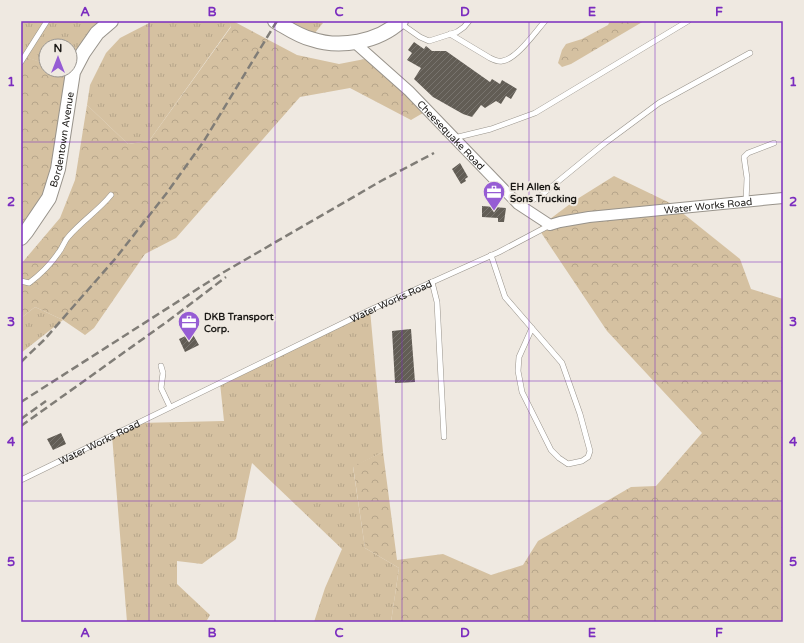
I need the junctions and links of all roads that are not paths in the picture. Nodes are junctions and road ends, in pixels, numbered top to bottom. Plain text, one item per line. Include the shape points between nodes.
1 (47, 21) edge
2 (111, 21) edge
3 (275, 21) edge
4 (470, 21) edge
5 (545, 21) edge
6 (688, 21) edge
7 (400, 22) edge
8 (450, 34) junction
9 (354, 43) junction
10 (750, 53) dead end
11 (21, 62) edge
12 (454, 138) junction
13 (774, 143) dead end
14 (111, 195) dead end
15 (783, 198) edge
16 (746, 203) junction
17 (518, 204) junction
18 (550, 225) junction
19 (21, 238) edge
20 (491, 255) junction
21 (21, 281) edge
22 (432, 282) junction
23 (532, 328) junction
24 (161, 366) dead end
25 (170, 407) junction
26 (444, 437) dead end
27 (21, 480) edge

1 - 11 lane
2 - 19 main road, Bordentown Avenue via 97,33 73,72 58,169 48,198
3 - 9 main road via 310,39 332,44
4 - 8 lane via 460,30
5 - 8 lane via 514,55 504,61 490,58
6 - 12 lane via 535,113 491,129
7 - 8 lane via 427,41
7 - 9 main road via 374,37
9 - 12 street, Cheesequake Road via 409,91
10 - 17 lane via 659,103 605,142 539,197
12 - 17 street, Cheesequake Road
13 - 16 lane via 744,157
14 - 21 lane via 64,241 46,270 29,283
15 - 16 street, Water Works Road
16 - 18 street, Water Works Road via 589,217
17 - 18 street, Cheesequake Road
18 - 20 lane, Water Works Road
20 - 22 lane, Water Works Road
20 - 23 lane via 505,297
22 - 25 lane, Water Works Road
22 - 26 lane via 437,302
23 - 23 lane via 562,363 590,451 588,457 582,461 568,464 551,450 522,392 518,371 519,357
24 - 25 lane via 162,388
25 - 27 lane, Water Works Road

